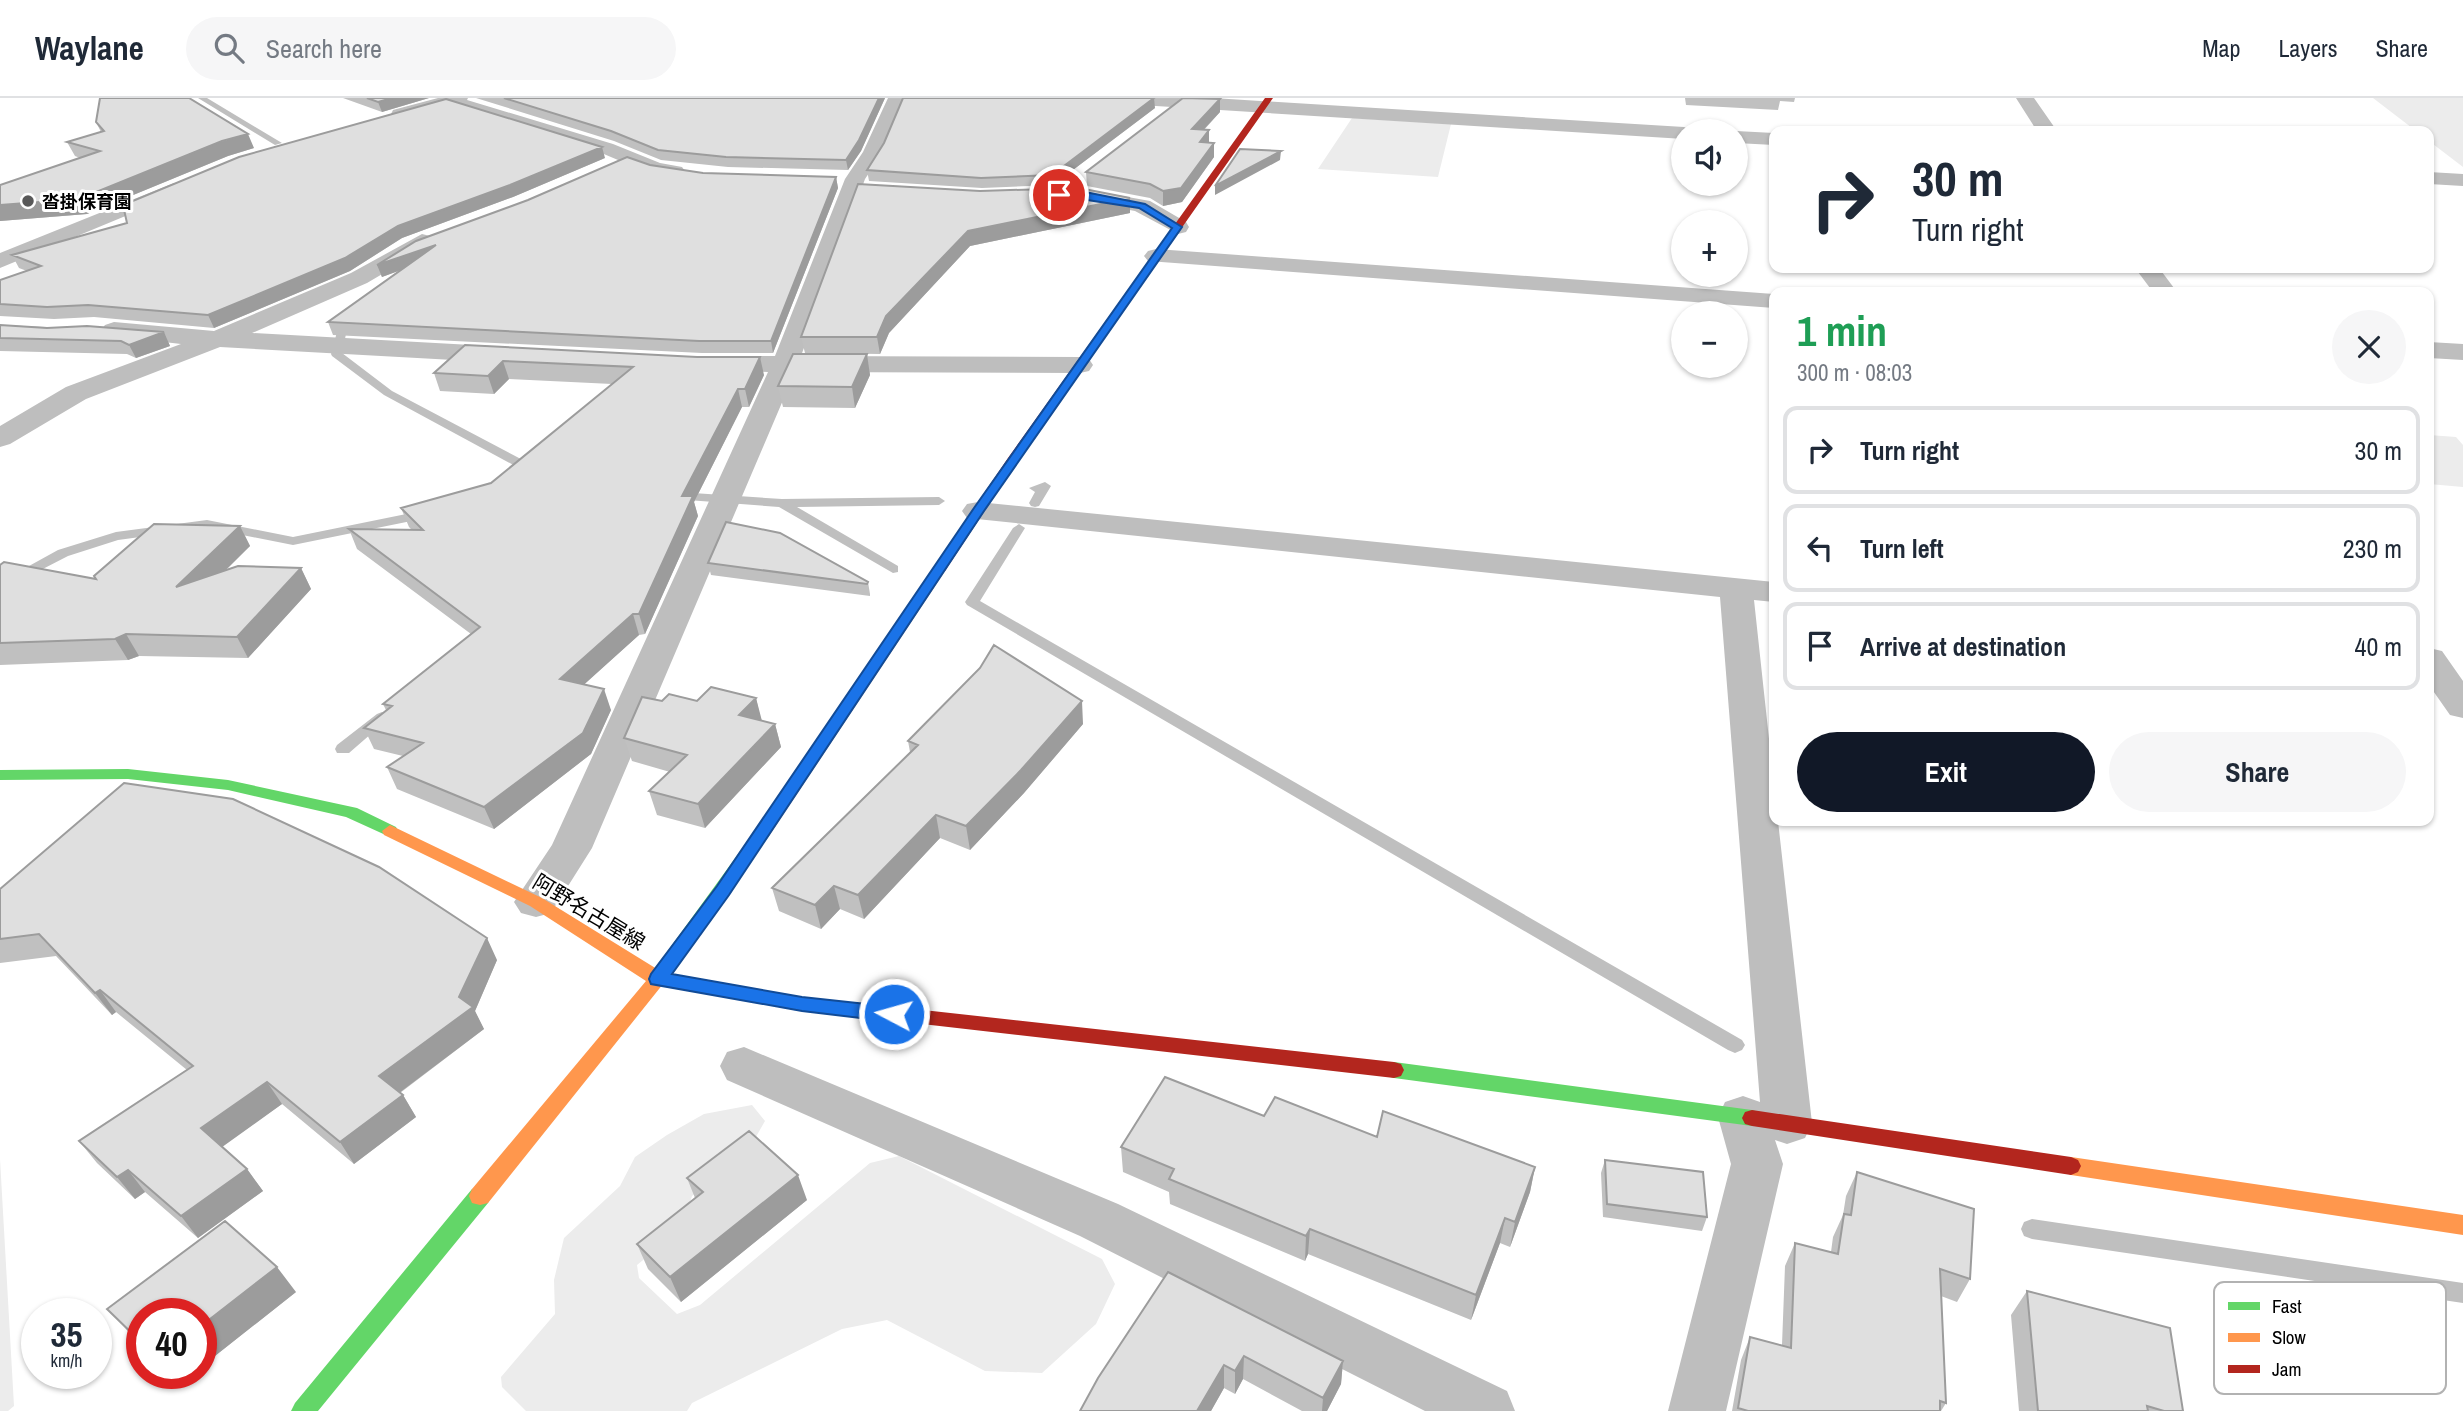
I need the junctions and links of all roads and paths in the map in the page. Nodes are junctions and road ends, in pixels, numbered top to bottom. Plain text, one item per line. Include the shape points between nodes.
1 (897, 98) edge
2 (1124, 98) edge
3 (2025, 98) edge
4 (454, 99) edge
5 (1180, 102) junction
6 (1266, 103) edge
7 (387, 118) edge
8 (1158, 118) edge
9 (2044, 126) edge
10 (1671, 133) edge
11 (1748, 138) edge
12 (1769, 139) edge
13 (628, 159) junction
14 (605, 169) edge
15 (692, 173) edge
16 (1081, 178) dead end
17 (2434, 178) edge
18 (2463, 180) edge
19 (188, 183) edge
20 (1178, 227) junction
21 (448, 231) edge
22 (1156, 256) junction
23 (0, 261) edge
24 (1769, 302) edge
25 (94, 328) edge
26 (217, 340) junction
27 (2434, 350) edge
28 (2463, 352) edge
29 (531, 356) edge
30 (689, 363) edge
31 (785, 364) junction
32 (1080, 365) junction
33 (7, 429) edge
34 (978, 510) junction
35 (1755, 590) edge
36 (2434, 657) edge
37 (2463, 659) edge
38 (2434, 664) edge
39 (2463, 707) edge
40 (0, 775) edge
41 (536, 902) junction
42 (658, 979) junction
43 (744, 1066) dead end
44 (1765, 1120) junction
45 (2463, 1225) edge
46 (303, 1411) edge
47 (1486, 1411) edge
48 (1697, 1411) edge

1 - 31 street via 854,184
2 - 5 street
3 - 9 street
4 - 7 street
4 - 13 street via 607,148
5 - 6 street
5 - 8 street
6 - 10 street
6 - 20 street
11 - 12 street
13 - 14 street
13 - 15 street via 656,169
16 - 20 street via 1059,195 1080,194 1142,206
17 - 18 street
19 - 23 street
20 - 22 street
21 - 26 street via 411,245 359,278
22 - 24 street
22 - 32 street
25 - 26 street
26 - 29 street
26 - 33 street via 76,393
27 - 28 street
30 - 31 street
31 - 32 street
31 - 41 street via 571,848
32 - 34 street
34 - 35 street
34 - 42 street via 723,891
35 - 44 street
36 - 37 street
38 - 39 street
40 - 41 street, 阿野名古屋線 via 128,774 229,785 351,812
41 - 42 street, 阿野名古屋線
42 - 44 street via 802,1004 1372,1067
42 - 46 street
43 - 47 street via 1099,1220
44 - 45 street
44 - 48 street

